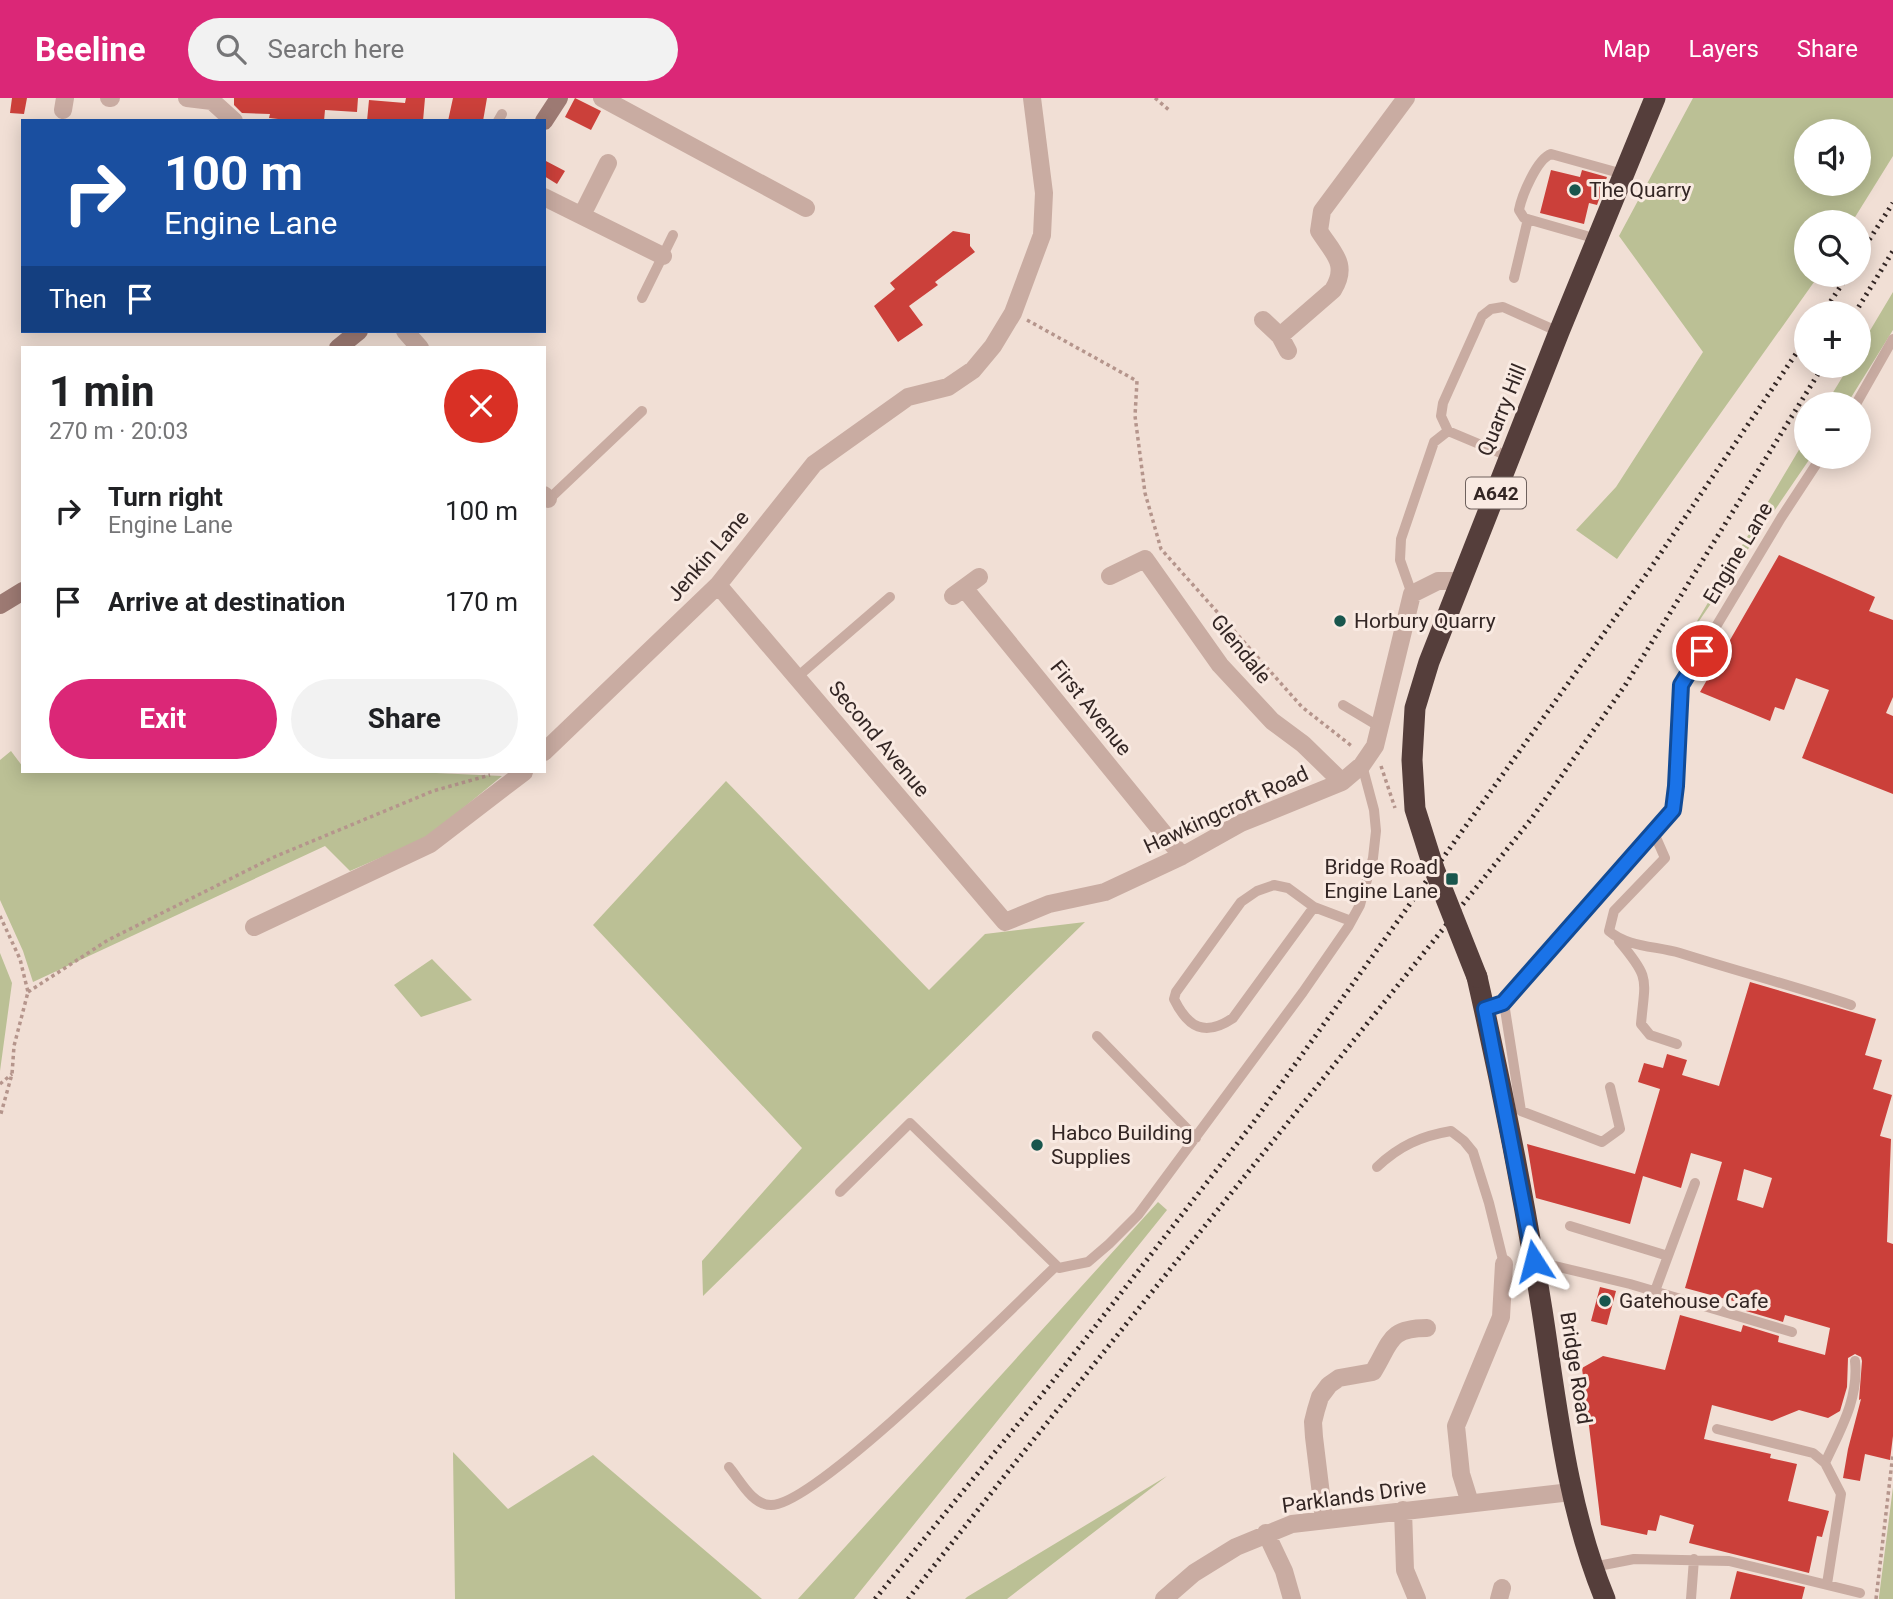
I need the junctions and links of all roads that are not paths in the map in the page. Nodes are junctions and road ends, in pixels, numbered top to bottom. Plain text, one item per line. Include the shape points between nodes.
1 (187, 98) edge
2 (559, 98) edge
3 (602, 98) edge
4 (1032, 98) edge
5 (1642, 98) edge
6 (1656, 98) edge
7 (1403, 99) edge
8 (232, 119) edge
9 (545, 119) edge
10 (1642, 131) junction
11 (608, 163) dead end
12 (1624, 174) junction
13 (546, 198) edge
14 (806, 208) dead end
15 (582, 215) junction
16 (1528, 219) junction
17 (673, 235) dead end
18 (1597, 239) junction
19 (663, 256) junction
20 (1514, 278) dead end
21 (642, 298) dead end
22 (1263, 320) dead end
23 (1559, 332) junction
24 (357, 333) edge
25 (1893, 339) edge
26 (340, 346) edge
27 (1863, 392) edge
28 (642, 411) dead end
29 (1448, 431) junction
30 (1510, 457) junction
31 (1813, 469) edge
32 (546, 499) edge
33 (1110, 576) dead end
34 (1462, 581) junction
35 (718, 585) junction
36 (965, 587) dead end
37 (21, 592) edge
38 (1412, 594) junction
39 (890, 597) dead end
40 (0, 605) edge
41 (796, 678) junction
42 (1343, 705) dead end
43 (1380, 727) junction
44 (546, 750) edge
45 (1365, 762) junction
46 (523, 773) edge
47 (1342, 782) junction
48 (1654, 833) junction
49 (1182, 856) junction
50 (1314, 907) junction
51 (1351, 921) junction
52 (1005, 922) joint
53 (254, 927) dead end
54 (1619, 941) junction
55 (1477, 976) joint
56 (1851, 1005) dead end
57 (1494, 1006) junction
58 (1097, 1036) dead end
59 (1676, 1044) dead end
60 (1610, 1087) dead end
61 (1195, 1138) junction
62 (1377, 1167) dead end
63 (1695, 1182) dead end
64 (840, 1192) dead end
65 (1570, 1226) dead end
66 (1668, 1256) junction
67 (1534, 1261) junction
68 (1504, 1264) joint
69 (1056, 1265) junction
70 (1655, 1291) junction
71 (1427, 1328) dead end
72 (1792, 1332) dead end
73 (1855, 1361) dead end
74 (1717, 1429) dead end
75 (1825, 1463) junction
76 (729, 1467) dead end
77 (1571, 1492) junction
78 (1470, 1503) junction
79 (1403, 1510) junction
80 (1324, 1519) junction
81 (1266, 1533) junction
82 (1694, 1559) junction
83 (1593, 1567) junction
84 (1827, 1584) junction
85 (1860, 1592) dead end
86 (1164, 1599) edge
87 (1292, 1599) edge
88 (1417, 1599) edge
89 (1605, 1599) edge
90 (1691, 1599) edge

1 - 8 street via 212,101
2 - 9 main road
3 - 14 street
4 - 35 street, Jenkin Lane via 1044,193 1042,235 1013,313 993,346 973,370 948,387 908,397 814,464
5 - 10 main road, Quarry Hill
6 - 10 highway, A642
7 - 22 street via 1322,211 1319,231 1340,262 1334,290 1284,343
10 - 12 highway, Quarry Hill / A642
11 - 15 street
12 - 16 lane via 1547,155 1521,202 1521,215
12 - 18 highway, Quarry Hill / A642
13 - 15 street
15 - 19 street
16 - 18 lane
16 - 20 lane
17 - 19 lane
18 - 23 highway, Quarry Hill / A642
19 - 21 lane
23 - 29 lane via 1503,307 1482,316 1443,403 1441,416
23 - 30 highway, Quarry Hill / A642
24 - 26 main road
25 - 27 lane
28 - 32 lane
29 - 30 lane
29 - 38 lane via 1434,442 1401,539 1399,560
30 - 34 highway, Quarry Hill / A642
31 - 48 lane, Engine Lane via 1681,685 1673,810
33 - 47 street, Glendale via 1145,559 1220,665 1272,721
34 - 38 street via 1438,581
34 - 55 highway, Quarry Hill / A642, bridge via 1415,708 1412,760 1415,809
35 - 41 street, Second Avenue
35 - 44 street, Jenkin Lane
36 - 49 street, First Avenue
37 - 40 main road
38 - 43 street, Hawkingcroft Road
39 - 41 lane
41 - 52 street, Second Avenue
42 - 43 lane
43 - 45 street, Hawkingcroft Road
45 - 47 street, Hawkingcroft Road
45 - 51 lane via 1376,831 1360,905
46 - 53 street via 430,844
47 - 49 street, Hawkingcroft Road via 1241,823
48 - 54 lane via 1665,858 1614,911 1609,931
48 - 57 lane, Engine Lane
49 - 52 street, Hawkingcroft Road via 1105,892 1049,904
50 - 50 lane via 1289,888 1274,885 1241,902 1176,992 1174,999 1186,1019 1206,1030 1233,1018
50 - 51 lane
51 - 61 lane
54 - 56 lane via 1768,978
54 - 59 lane via 1639,965 1646,984 1641,1024 1650,1035
55 - 57 highway, Bridge Road / A642
57 - 60 lane via 1521,1111 1601,1142 1620,1129
57 - 67 highway, Bridge Road / A642
58 - 61 lane
61 - 69 lane via 1138,1215 1109,1244 1088,1262
62 - 68 lane via 1414,1140 1451,1131 1473,1152
63 - 66 lane
64 - 69 lane via 910,1123
65 - 66 lane
66 - 70 lane
67 - 70 lane
67 - 77 highway, Bridge Road / A642
68 - 78 street via 1501,1317 1456,1426 1461,1474
69 - 76 lane via 882,1430 820,1481 780,1504 762,1504
70 - 72 lane
71 - 80 street via 1398,1333 1373,1372 1339,1378 1320,1397 1313,1422
73 - 75 lane via 1857,1382
74 - 75 lane via 1813,1453
75 - 84 lane via 1841,1494
77 - 78 street, Parklands Drive
77 - 83 highway, Bridge Road / A642
78 - 79 street, Parklands Drive
79 - 80 street, Parklands Drive
79 - 88 street via 1405,1570
80 - 81 street, Parklands Drive
81 - 86 street, Parklands Drive via 1194,1573
81 - 87 street
82 - 83 lane via 1633,1559
82 - 84 lane via 1729,1561
82 - 90 lane
83 - 89 highway, Bridge Road / A642
84 - 85 lane

